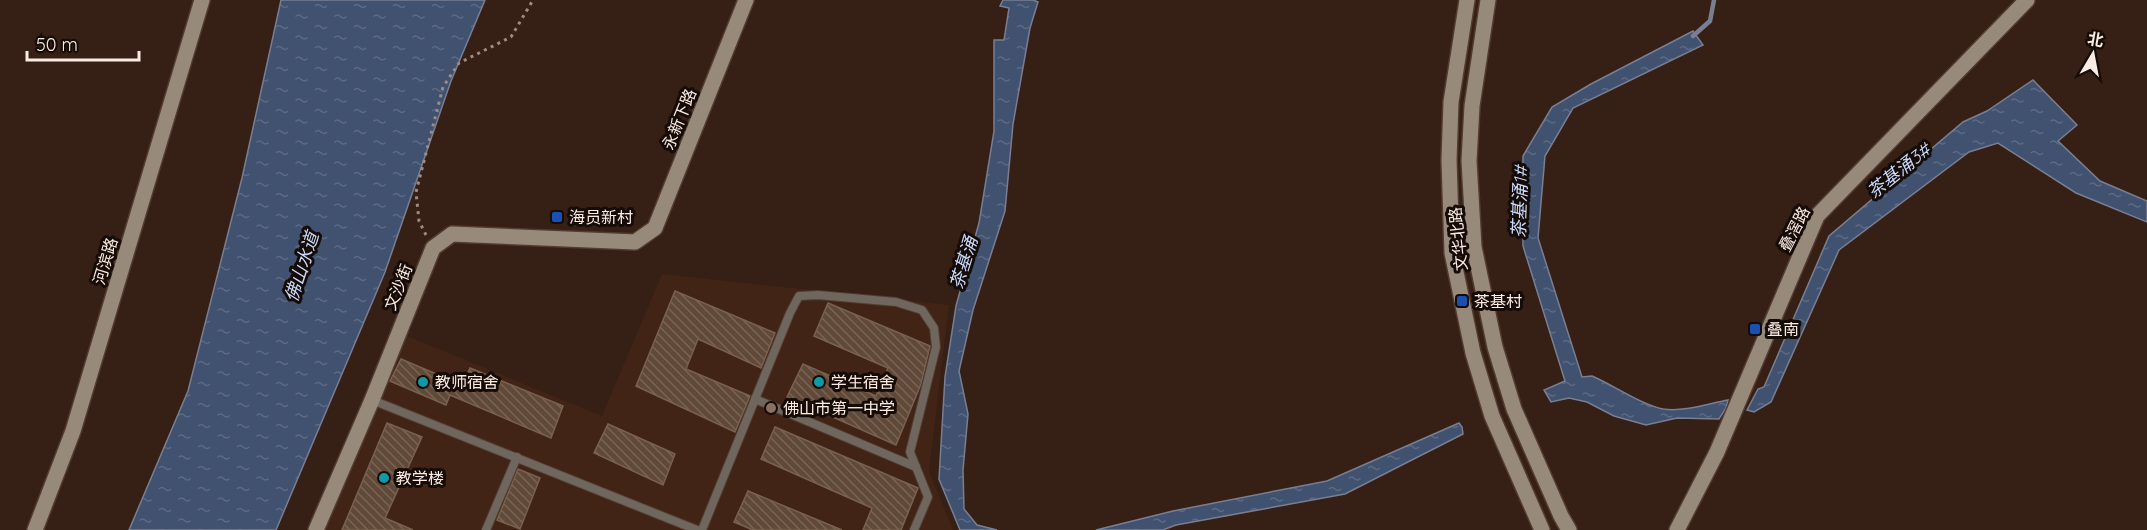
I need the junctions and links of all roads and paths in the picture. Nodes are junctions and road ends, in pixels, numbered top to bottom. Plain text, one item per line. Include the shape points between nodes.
1 (202, 0) edge
2 (533, 0) edge
3 (746, 0) edge
4 (1467, 0) edge
5 (1488, 0) edge
6 (2027, 0) edge
7 (434, 248) junction
8 (372, 399) junction
9 (755, 399) junction
10 (517, 457) junction
11 (916, 467) junction
12 (35, 530) edge
13 (316, 530) edge
14 (486, 530) edge
15 (697, 530) edge
16 (702, 530) edge
17 (914, 530) edge
18 (1542, 530) edge
19 (1569, 530) edge
20 (1677, 530) edge

1 - 12 street, 河滨路 via 73,431
2 - 7 path via 512,37 459,63 443,87 416,192 419,222
3 - 7 street, 永新下路 via 655,228 635,242 452,234
4 - 18 street, 文华北路 via 1451,102 1452,254 1473,353 1492,416
5 - 19 street, 文华北路 via 1472,106 1469,161 1474,247 1495,347 1514,409
6 - 20 street, 叠滘路 via 1817,216 1718,452
7 - 8 street, 文沙街
8 - 10 lane
8 - 13 street, 文沙街
9 - 11 lane
9 - 11 lane via 799,296 896,302 922,310 934,328 936,347 910,452
9 - 16 lane
10 - 14 lane
10 - 15 lane
11 - 17 lane via 928,497

